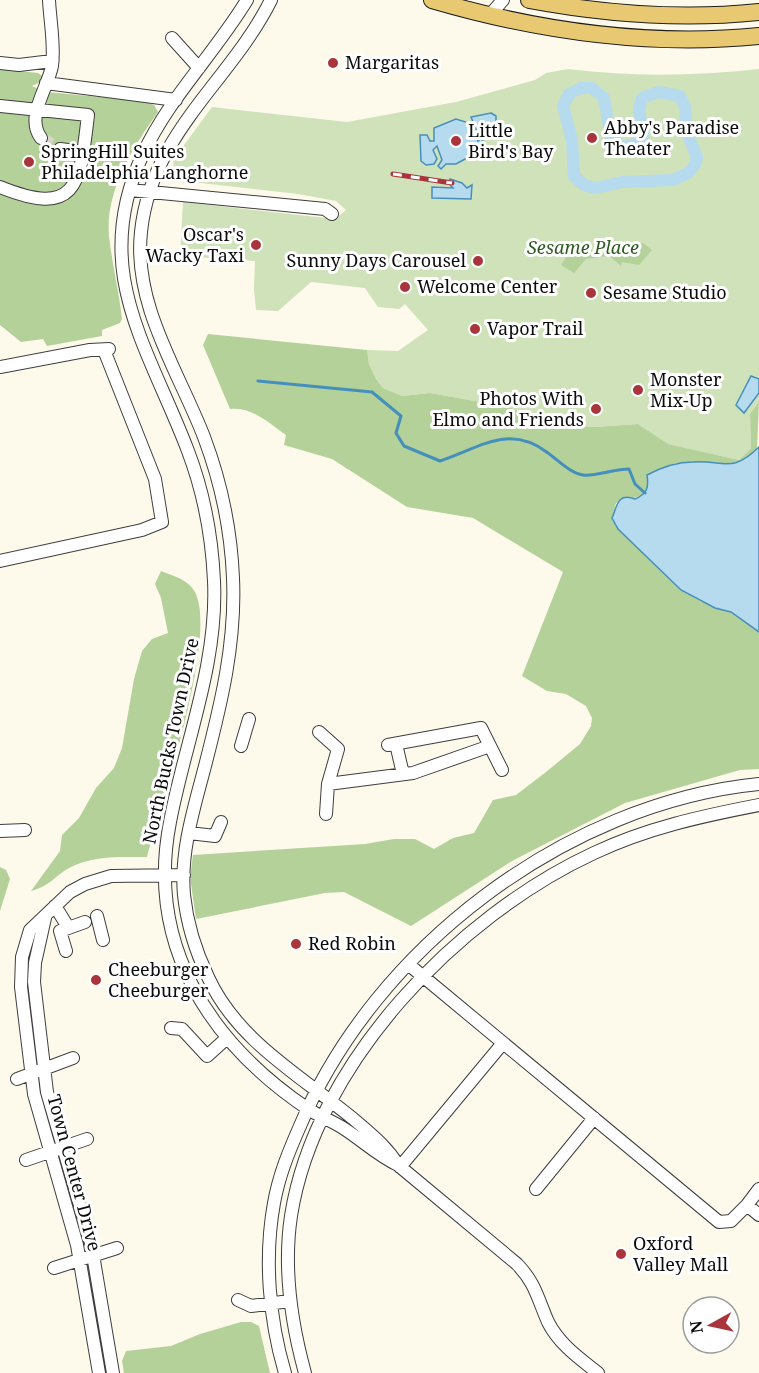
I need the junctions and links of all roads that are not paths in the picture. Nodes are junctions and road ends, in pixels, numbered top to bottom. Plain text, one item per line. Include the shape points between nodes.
1 (49, 0) edge
2 (247, 0) edge
3 (272, 0) edge
4 (432, 0) edge
5 (503, 0) edge
6 (528, 0) edge
7 (547, 2) edge
8 (759, 12) edge
9 (489, 16) junction
10 (759, 36) edge
11 (172, 38) dead end
12 (52, 61) junction
13 (0, 63) edge
14 (199, 68) junction
15 (46, 83) junction
16 (176, 100) junction
17 (0, 106) edge
18 (37, 109) junction
19 (41, 138) dead end
20 (60, 149) tunnel mouth
21 (83, 152) junction
22 (0, 187) edge
23 (130, 190) junction
24 (150, 190) junction
25 (332, 214) dead end
26 (0, 367) edge
27 (0, 561) edge
28 (249, 719) dead end
29 (320, 732) dead end
30 (241, 746) dead end
31 (490, 746) junction
32 (502, 770) dead end
33 (403, 774) junction
34 (328, 784) junction
35 (759, 784) edge
36 (759, 805) edge
37 (326, 814) dead end
38 (221, 822) dead end
39 (25, 830) dead end
40 (0, 831) edge
41 (189, 833) junction
42 (164, 875) junction
43 (184, 875) junction
44 (55, 906) junction
45 (97, 916) dead end
46 (45, 918) junction
47 (85, 922) dead end
48 (64, 929) junction
49 (103, 940) dead end
50 (66, 951) dead end
51 (408, 964) junction
52 (422, 977) junction
53 (171, 1028) dead end
54 (227, 1038) junction
55 (503, 1042) junction
56 (73, 1058) dead end
57 (44, 1067) junction
58 (31, 1072) junction
59 (17, 1078) dead end
60 (316, 1090) junction
61 (332, 1101) junction
62 (307, 1108) junction
63 (324, 1118) junction
64 (594, 1118) junction
65 (87, 1139) dead end
66 (62, 1147) junction
67 (49, 1152) junction
68 (26, 1160) dead end
69 (399, 1166) junction
70 (536, 1189) dead end
71 (759, 1189) edge
72 (747, 1205) junction
73 (759, 1215) edge
74 (117, 1248) dead end
75 (93, 1255) junction
76 (80, 1259) junction
77 (54, 1268) dead end
78 (238, 1300) dead end
79 (290, 1301) junction
80 (272, 1303) junction
81 (99, 1373) edge
82 (113, 1373) edge
83 (285, 1373) edge
84 (305, 1373) edge
85 (598, 1373) edge

1 - 12 street
2 - 14 street, North Bucks Town Drive
3 - 24 street, North Bucks Town Drive via 169,144
4 - 9 main road
5 - 9 street
6 - 7 main road
7 - 8 main road via 665,15
9 - 10 main road via 634,38
11 - 14 street
12 - 13 street
12 - 15 street
14 - 16 street, North Bucks Town Drive
15 - 16 street
15 - 18 street
16 - 23 street, North Bucks Town Drive via 146,149
17 - 18 street
18 - 19 street via 37,132
18 - 21 street via 88,115
20 - 21 street
21 - 22 street via 82,168 74,187 61,197 42,201
23 - 24 street
23 - 42 street, North Bucks Town Drive via 120,250 127,302 196,476 210,537 214,581 210,653 170,822
24 - 25 street via 325,209
24 - 41 street, North Bucks Town Drive via 141,231 145,292 220,486 233,575 232,638 226,675
26 - 27 street via 106,350 155,479 162,522 142,530
28 - 30 street
29 - 34 street via 338,749
31 - 32 street
31 - 33 street
31 - 33 street via 481,728 392,745
33 - 34 street
34 - 37 street
35 - 51 street via 673,802 561,847 484,894
36 - 52 street via 673,822 593,853 498,909
38 - 41 street via 215,836
39 - 40 street
41 - 43 street, North Bucks Town Drive
42 - 43 street, Town Center Drive
42 - 44 street, Town Center Drive via 97,879 70,892
42 - 54 street, North Bucks Town Drive via 167,914 185,976
43 - 60 street, North Bucks Town Drive via 194,944 218,995 259,1045
44 - 46 street, Town Center Drive
44 - 48 street
45 - 49 street
46 - 48 street
46 - 57 street, Town Center Drive via 34,982
46 - 58 street, Town Center Drive via 30,930 20,968
47 - 48 street
48 - 50 street
51 - 52 street
51 - 60 street via 356,1026
52 - 55 street
52 - 61 street via 372,1036
53 - 54 street via 182,1029 207,1056
54 - 62 street, North Bucks Town Drive
55 - 64 street
55 - 69 street
56 - 57 street
57 - 58 street
57 - 66 street, Town Center Drive
58 - 59 street
58 - 67 street, Town Center Drive
60 - 61 street, North Bucks Town Drive
60 - 62 street
61 - 63 street
61 - 69 street, North Bucks Town Drive via 388,1149
62 - 63 street, North Bucks Town Drive
62 - 80 street via 274,1202 269,1253
63 - 69 street, North Bucks Town Drive
63 - 79 street via 306,1157 291,1216
64 - 70 street
64 - 72 street via 719,1222 731,1221
65 - 66 street
66 - 67 street
66 - 75 street, Town Center Drive
67 - 68 street
67 - 76 street, Town Center Drive
69 - 85 street via 526,1274 560,1341
71 - 72 street
72 - 73 street
74 - 75 street
75 - 76 street
75 - 82 street, Town Center Drive
76 - 77 street
76 - 81 street, Town Center Drive
78 - 80 street via 251,1306
79 - 80 street
79 - 84 street
80 - 83 street

